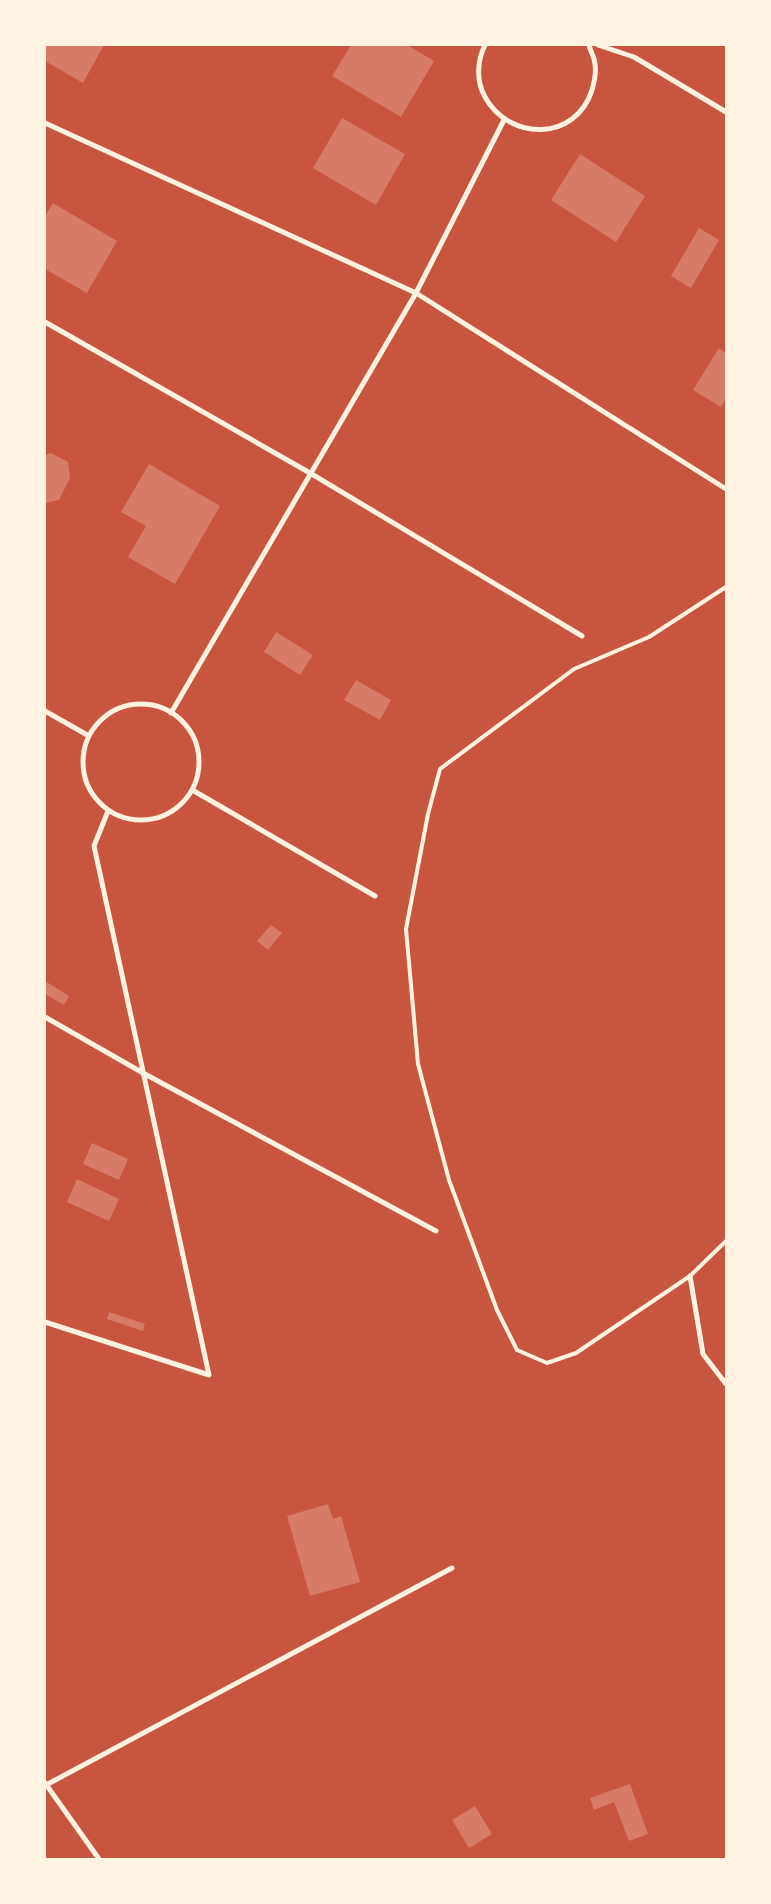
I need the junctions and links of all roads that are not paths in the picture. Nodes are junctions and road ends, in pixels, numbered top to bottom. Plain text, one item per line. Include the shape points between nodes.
1 (485, 45) edge
2 (589, 45) edge
3 (598, 45) edge
4 (726, 112) edge
5 (504, 120) junction
6 (45, 123) edge
7 (416, 293) junction
8 (45, 322) edge
9 (310, 473) junction
10 (726, 489) edge
11 (726, 587) edge
12 (582, 636) dead end
13 (45, 711) edge
14 (171, 713) junction
15 (89, 736) junction
16 (194, 791) junction
17 (108, 811) junction
18 (375, 896) dead end
19 (45, 1017) edge
20 (142, 1073) junction
21 (436, 1231) dead end
22 (726, 1241) edge
23 (690, 1276) junction
24 (45, 1322) edge
25 (726, 1384) edge
26 (452, 1568) dead end
27 (45, 1784) edge
28 (99, 1859) edge

1 - 5 street via 478,72 481,90 490,107
2 - 5 street via 595,80 589,99 577,115 560,126 541,130 521,128
3 - 4 street via 634,57
5 - 7 street
6 - 7 street
7 - 9 street
7 - 10 street
8 - 9 street
9 - 12 street
9 - 14 street
11 - 23 lane via 649,637 574,669 440,769 406,930 418,1064 449,1180 497,1310 517,1350 547,1363 576,1353
13 - 15 street
14 - 15 street via 161,707 142,704 123,706 107,714 93,727
14 - 16 street via 191,732 198,751 199,771
15 - 17 street via 82,762 85,781 94,798
16 - 17 street via 181,806 164,816 144,821
16 - 18 street
17 - 20 street via 94,846
19 - 20 street
20 - 21 street
20 - 24 street via 209,1374
22 - 23 lane
23 - 25 street via 703,1354
26 - 27 street
27 - 28 street

